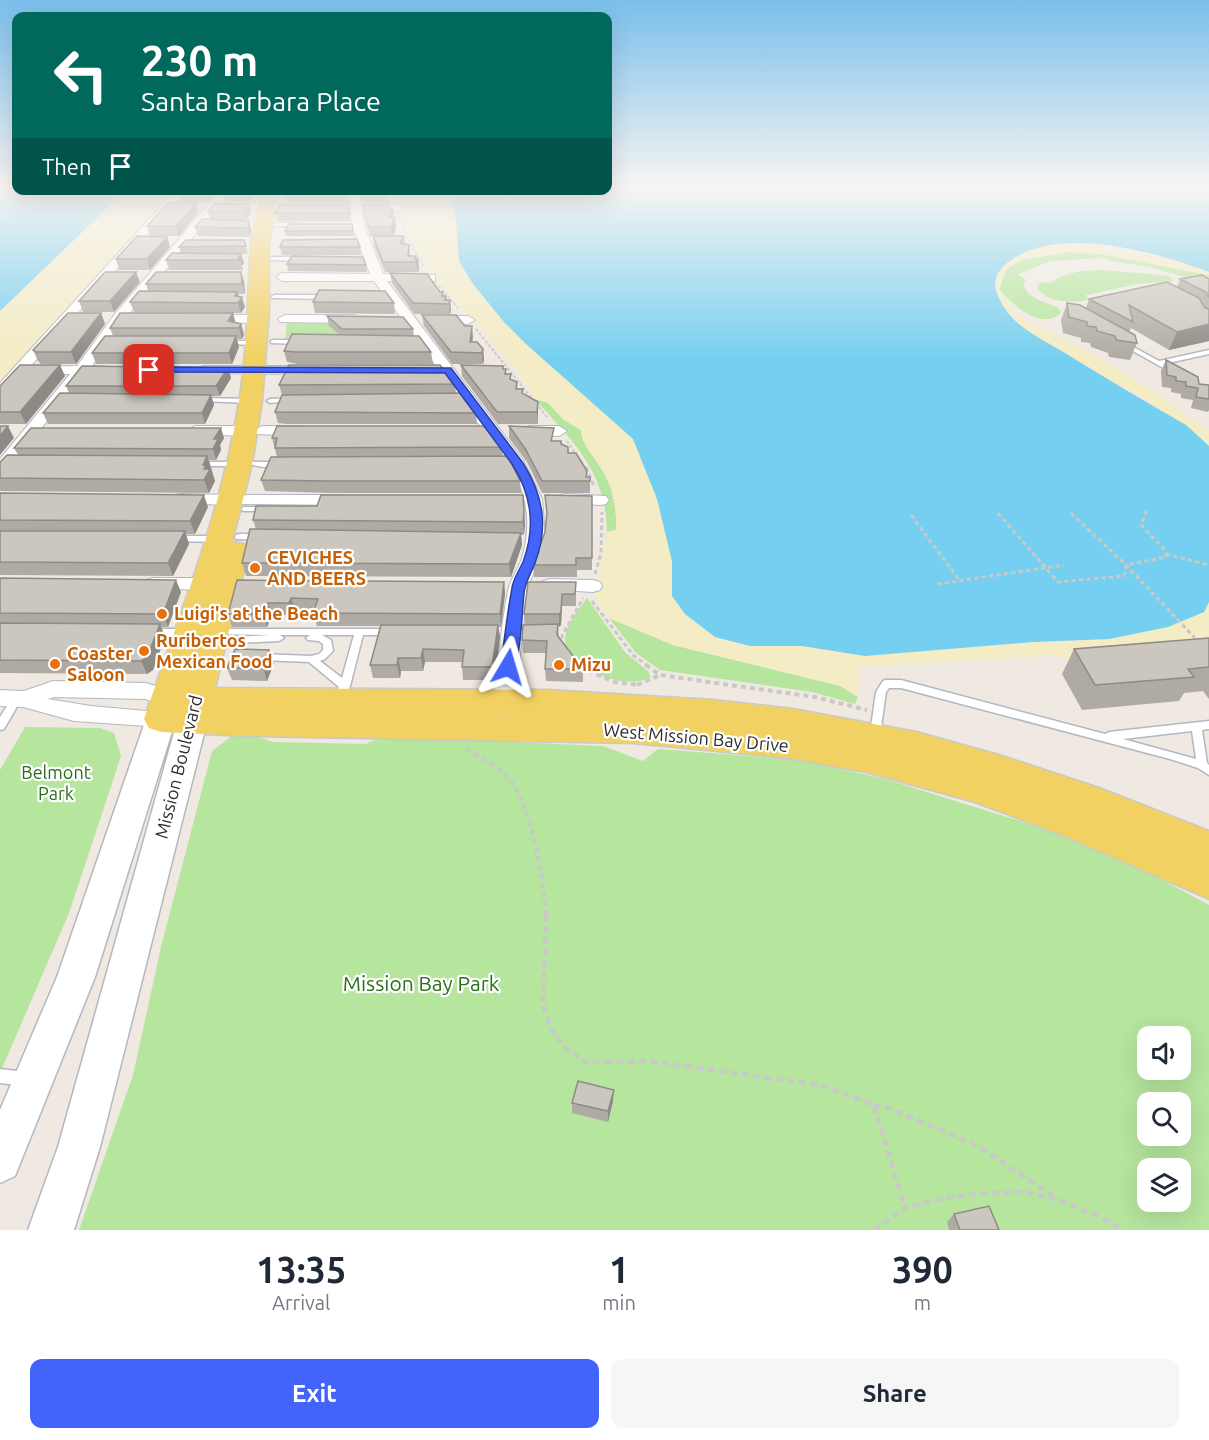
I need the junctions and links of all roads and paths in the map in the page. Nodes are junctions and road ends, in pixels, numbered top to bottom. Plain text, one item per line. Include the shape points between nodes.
1 (139, 244) edge
2 (182, 244) edge
3 (262, 244) edge
4 (284, 244) edge
5 (364, 244) edge
6 (303, 259) edge
7 (104, 276) junction
8 (160, 277) junction
9 (282, 277) dead end
10 (378, 278) junction
11 (431, 278) edge
12 (339, 297) edge
13 (260, 303) junction
14 (66, 318) junction
15 (119, 318) junction
16 (142, 318) edge
17 (200, 319) edge
18 (285, 319) dead end
19 (363, 320) edge
20 (403, 320) junction
21 (468, 320) dead end
22 (1119, 341) edge
23 (312, 342) edge
24 (222, 343) edge
25 (265, 343) junction
26 (1209, 352) edge
27 (1159, 363) junction
28 (20, 370) junction
29 (81, 370) junction
30 (115, 370) edge
31 (183, 370) edge
32 (263, 370) junction
33 (328, 370) edge
34 (424, 370) edge
35 (448, 370) junction
36 (471, 370) edge
37 (1178, 375) edge
38 (0, 392) edge
39 (194, 400) edge
40 (300, 400) edge
41 (261, 401) junction
42 (10, 430) edge
43 (32, 430) junction
44 (55, 430) edge
45 (180, 431) edge
46 (254, 431) junction
47 (319, 431) edge
48 (470, 431) edge
49 (493, 431) junction
50 (559, 431) dead end
51 (193, 464) edge
52 (247, 464) junction
53 (291, 464) edge
54 (8, 465) edge
55 (161, 499) edge
56 (511, 499) edge
57 (535, 499) junction
58 (355, 500) edge
59 (600, 500) dead end
60 (241, 503) junction
61 (1148, 508) dead end
62 (317, 509) edge
63 (998, 513) dead end
64 (1071, 513) dead end
65 (911, 515) dead end
66 (229, 538) junction
67 (276, 538) edge
68 (161, 539) edge
69 (1166, 554) junction
70 (1064, 564) dead end
71 (1126, 565) junction
72 (1209, 565) edge
73 (1046, 568) junction
74 (960, 581) junction
75 (136, 584) edge
76 (227, 584) junction
77 (937, 584) dead end
78 (495, 585) edge
79 (519, 585) junction
80 (592, 586) joint
81 (140, 632) edge
82 (359, 632) junction
83 (394, 632) edge
84 (1195, 638) edge
85 (213, 642) junction
86 (566, 652) edge
87 (249, 657) edge
88 (312, 659) junction
89 (574, 662) edge
90 (660, 675) dead end
91 (638, 685) junction
92 (614, 689) dead end
93 (342, 694) junction
94 (14, 698) edge
95 (504, 702) junction
96 (684, 709) junction
97 (179, 710) junction
98 (1209, 725) edge
99 (0, 726) edge
100 (1196, 727) junction
101 (633, 730) junction
102 (1102, 737) junction
103 (461, 744) dead end
104 (873, 748) junction
105 (1206, 768) edge
106 (1209, 848) edge
107 (1209, 882) edge
108 (17, 1078) edge
109 (874, 1105) junction
110 (0, 1161) edge
111 (1062, 1201) junction
112 (905, 1208) junction
113 (51, 1230) edge
114 (874, 1230) edge
115 (1123, 1230) edge

1 - 7 street
2 - 8 street
3 - 13 main road, Mission Boulevard
4 - 6 lane
5 - 10 street via 365,259
7 - 8 street
7 - 14 street
8 - 15 street
9 - 10 street
10 - 11 street
10 - 20 street
12 - 13 lane
13 - 17 street
13 - 25 main road, Mission Boulevard
14 - 15 street
14 - 28 street
15 - 16 street
15 - 29 street via 109,343
18 - 19 street
20 - 21 street
20 - 35 street
22 - 27 lane
23 - 25 lane
24 - 25 lane
25 - 32 main road, Mission Boulevard
26 - 27 lane
27 - 37 lane
28 - 29 street
28 - 38 street
29 - 30 street
29 - 43 street via 62,400
31 - 32 street
32 - 33 street
32 - 41 main road, Mission Boulevard
34 - 35 street
35 - 36 street
35 - 49 street via 465,400
39 - 41 lane
40 - 41 lane
41 - 46 main road, Mission Boulevard
42 - 43 street
43 - 44 street
43 - 54 street
45 - 46 street
46 - 47 street
46 - 52 main road, Mission Boulevard
48 - 49 street
49 - 50 street
49 - 57 street via 511,463 527,479
51 - 52 lane
52 - 53 lane
52 - 60 main road, Mission Boulevard
55 - 60 street
56 - 57 street
57 - 59 street
57 - 79 street via 537,519 529,539 529,562
58 - 60 street
60 - 62 lane
60 - 66 main road, Mission Boulevard
61 - 69 path via 1141,525
63 - 73 path
64 - 71 path
65 - 74 path
66 - 67 lane
66 - 68 lane
66 - 76 main road, Mission Boulevard
69 - 71 path
69 - 72 path
70 - 73 path
71 - 73 path via 1124,576 1058,582
71 - 84 path
73 - 74 path
74 - 77 path
75 - 76 street
76 - 85 main road, Mission Boulevard
78 - 79 street
79 - 80 street
79 - 95 street
80 - 86 path via 562,636
81 - 85 lane
82 - 83 lane
82 - 85 lane
82 - 93 lane
85 - 88 lane via 321,638 328,642 328,651
85 - 97 main road, Mission Boulevard
87 - 88 lane
88 - 93 lane
89 - 91 path via 601,678
90 - 91 path
91 - 92 path
93 - 95 main road, West Mission Bay Drive
93 - 97 main road, West Mission Bay Drive
94 - 97 street via 70,711
94 - 99 lane
95 - 96 main road, West Mission Bay Drive
96 - 101 main road via 678,718 649,720
96 - 104 main road, West Mission Bay Drive via 795,722
97 - 101 main road, West Mission Bay Drive
97 - 108 main road, Mission Boulevard via 76,977
97 - 113 main road, Mission Boulevard via 79,1147
98 - 100 lane
100 - 102 lane
100 - 105 lane
101 - 104 main road, West Mission Bay Drive
102 - 104 lane via 901,684 886,684 881,692
102 - 105 lane
103 - 109 path via 506,775 525,811 540,862 546,914 543,1006 551,1029 566,1049 586,1062 647,1061 820,1085
104 - 106 main road, West Mission Bay Drive via 963,759 1071,793
104 - 107 main road, West Mission Bay Drive via 1101,834
108 - 110 main road, Mission Boulevard
109 - 111 path via 978,1146
109 - 112 path
111 - 112 path via 1025,1192 985,1192
111 - 115 path
112 - 114 path

